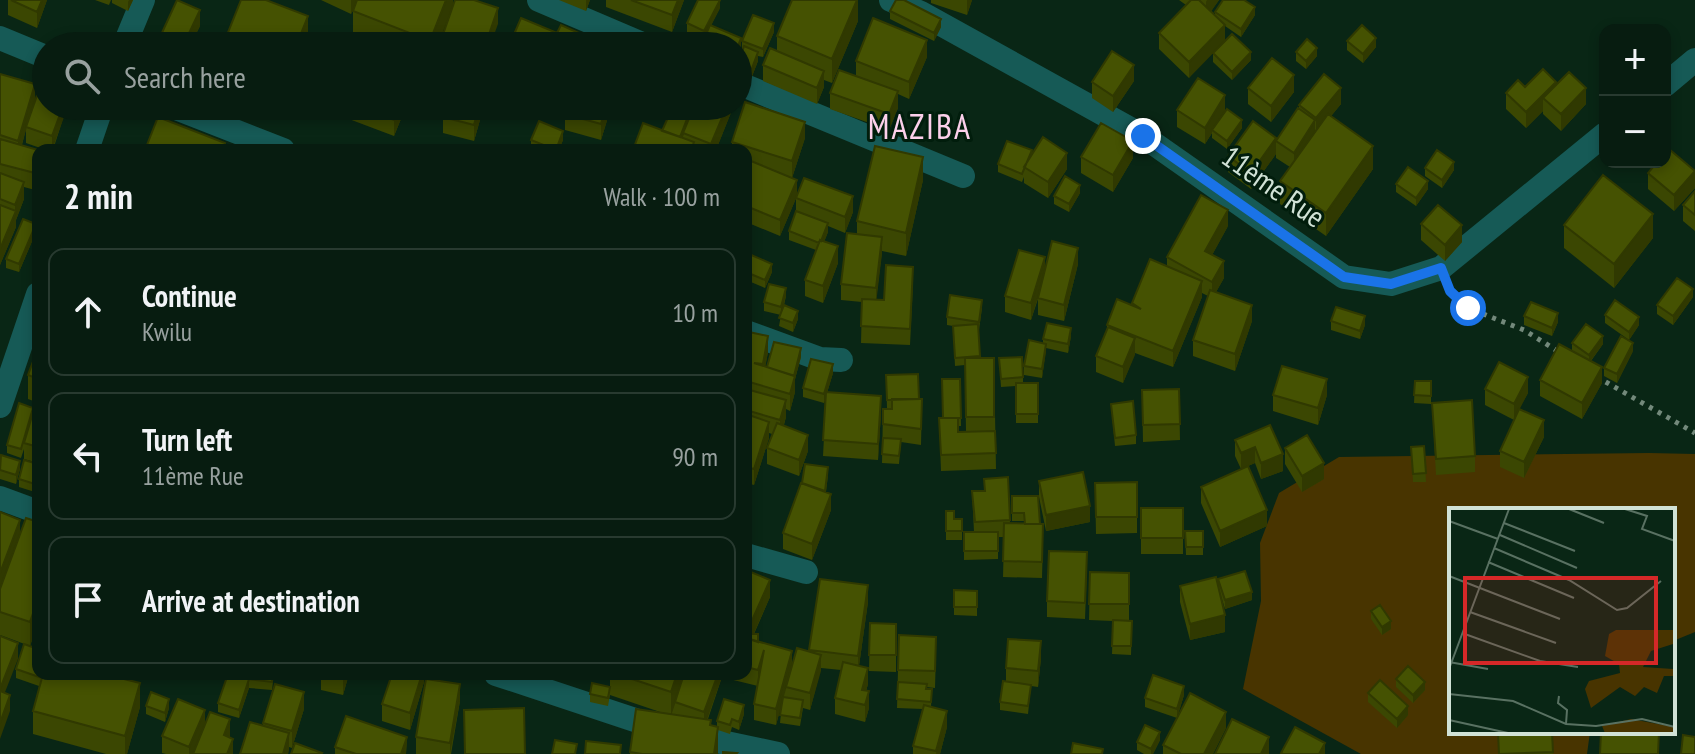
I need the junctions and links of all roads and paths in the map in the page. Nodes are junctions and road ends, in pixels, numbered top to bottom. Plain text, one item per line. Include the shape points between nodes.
1 (143, 0) edge
2 (539, 0) edge
3 (891, 0) edge
4 (130, 32) edge
5 (614, 32) edge
6 (0, 38) edge
7 (32, 51) edge
8 (1695, 60) edge
9 (1671, 80) edge
10 (752, 89) edge
11 (97, 120) edge
12 (207, 120) edge
13 (1599, 139) edge
14 (89, 144) edge
15 (268, 144) edge
16 (963, 176) dead end
17 (1441, 268) junction
18 (32, 313) edge
19 (752, 334) edge
20 (841, 360) dead end
21 (1572, 360) edge
22 (1594, 374) edge
23 (0, 406) edge
24 (1695, 433) edge
25 (0, 498) edge
26 (32, 510) edge
27 (752, 557) edge
28 (806, 572) dead end
29 (513, 680) edge
30 (746, 752) edge
31 (778, 754) edge

1 - 4 street
2 - 5 street
3 - 17 street, 11ème Rue via 1143,136 1344,277 1391,284
6 - 7 street
8 - 9 street
10 - 16 street
11 - 14 street
12 - 15 street
13 - 17 street, 11ème Rue
17 - 21 path via 1450,291 1468,308 1524,330
18 - 23 street
19 - 20 street via 820,359
22 - 24 path
25 - 26 street
27 - 28 street
29 - 30 street
30 - 31 street

